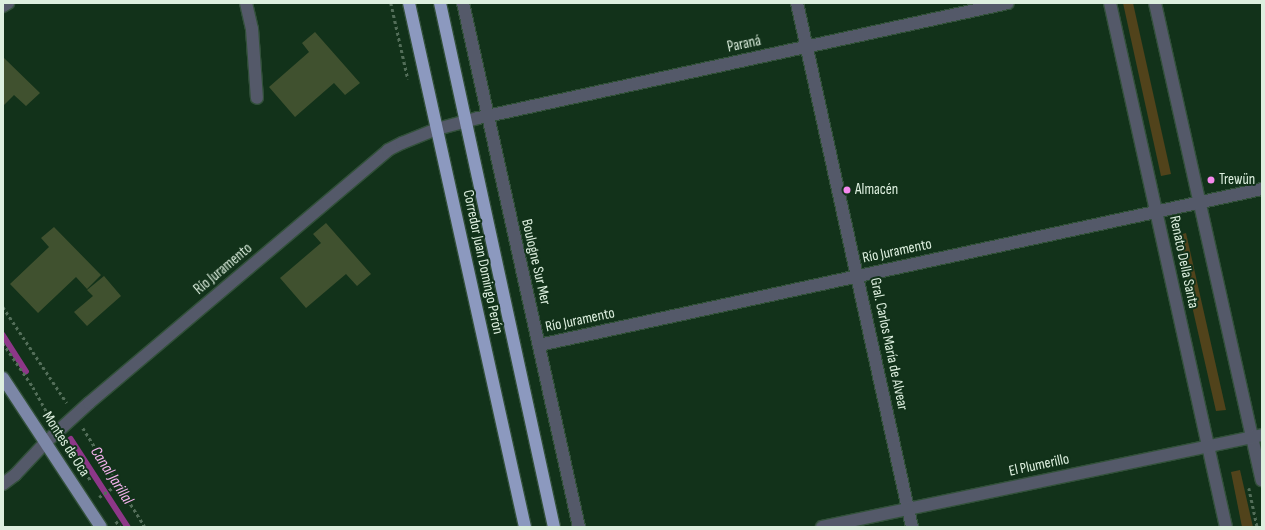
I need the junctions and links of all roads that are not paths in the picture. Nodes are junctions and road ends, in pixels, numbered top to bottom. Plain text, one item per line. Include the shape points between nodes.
1 (8, 3) edge
2 (246, 3) edge
3 (409, 3) edge
4 (440, 3) edge
5 (463, 3) edge
6 (797, 3) edge
7 (1008, 3) edge
8 (1110, 3) edge
9 (1155, 3) edge
10 (3, 6) edge
11 (807, 47) junction
12 (257, 98) dead end
13 (487, 116) junction
14 (465, 121) junction
15 (438, 129) junction
16 (1262, 189) edge
17 (1199, 202) junction
18 (1156, 211) junction
19 (858, 276) junction
20 (538, 345) junction
21 (3, 378) edge
22 (1257, 436) edge
23 (46, 442) junction
24 (1208, 446) junction
25 (1262, 480) edge
26 (3, 484) edge
27 (908, 509) junction
28 (101, 527) edge
29 (525, 527) edge
30 (554, 527) edge
31 (579, 527) edge
32 (822, 527) edge
33 (912, 527) edge
34 (1226, 527) edge

1 - 10 street
2 - 12 street via 252,29
3 - 15 highway, Corredor Juan Domingo Perón
4 - 14 highway, Corredor Juan Domingo Perón
5 - 13 street, Boulogne Sur Mer
6 - 11 street, Gral. Carlos María de Alvear
7 - 11 street, Paraná
8 - 18 street, Renato Della Santa
9 - 17 street, Renato Della Santa
11 - 13 street, Paraná
11 - 19 street, Gral. Carlos María de Alvear
13 - 14 street, Río Juramento
13 - 20 street, Boulogne Sur Mer
14 - 15 street, Río Juramento
14 - 30 highway, Corredor Juan Domingo Perón
15 - 23 street, Río Juramento via 388,150
15 - 29 highway, Corredor Juan Domingo Perón
16 - 17 street, Río Juramento
17 - 18 street, Río Juramento
17 - 22 street, Renato Della Santa
18 - 19 street, Río Juramento
18 - 24 street, Renato Della Santa
19 - 20 street, Río Juramento
19 - 27 street, Gral. Carlos María de Alvear
20 - 31 street, Boulogne Sur Mer
21 - 23 main road, Montes de Oca
22 - 24 street, El Plumerillo
22 - 25 street, Renato Della Santa
23 - 26 street, Río Juramento
23 - 28 main road, Montes de Oca
24 - 27 street, El Plumerillo
24 - 34 street, Renato Della Santa
27 - 32 street, El Plumerillo
27 - 33 street, Gral. Carlos María de Alvear

